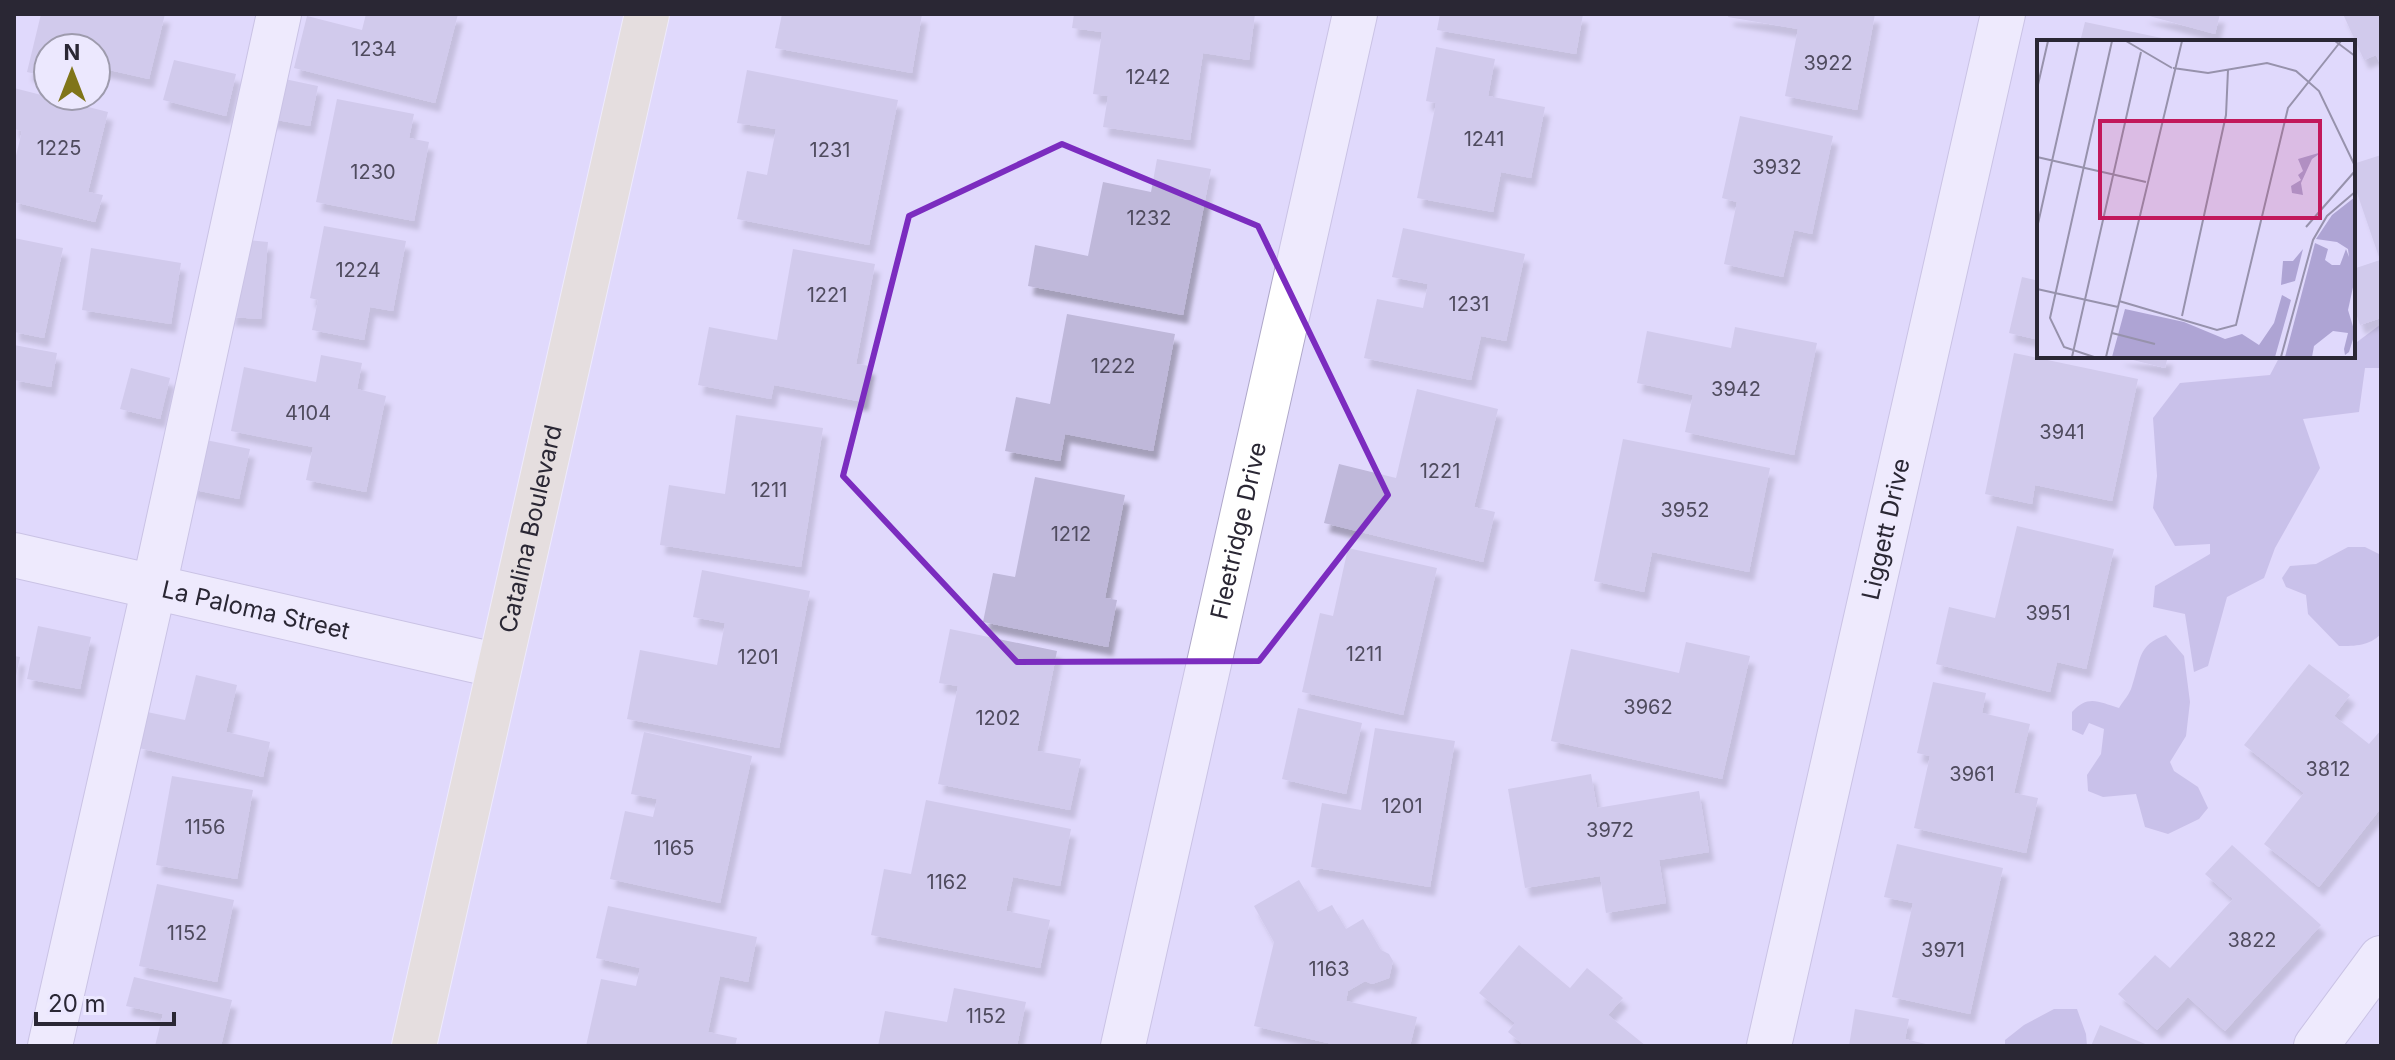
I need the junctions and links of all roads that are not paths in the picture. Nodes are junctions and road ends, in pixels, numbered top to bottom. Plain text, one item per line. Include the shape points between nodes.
1 (279, 14) edge
2 (647, 14) edge
3 (1355, 14) edge
4 (2003, 14) edge
5 (14, 555) edge
6 (154, 587) junction
7 (499, 666) junction
8 (2381, 958) edge
9 (50, 1046) edge
10 (414, 1046) edge
11 (1123, 1046) edge
12 (1769, 1046) edge
13 (2316, 1046) edge

1 - 6 street
2 - 7 main road, Catalina Boulevard
3 - 11 street, Fleetridge Drive
4 - 12 street, Liggett Drive
5 - 6 street, La Paloma Street
6 - 7 street, La Paloma Street
6 - 9 street
7 - 10 main road, Catalina Boulevard
8 - 13 street

